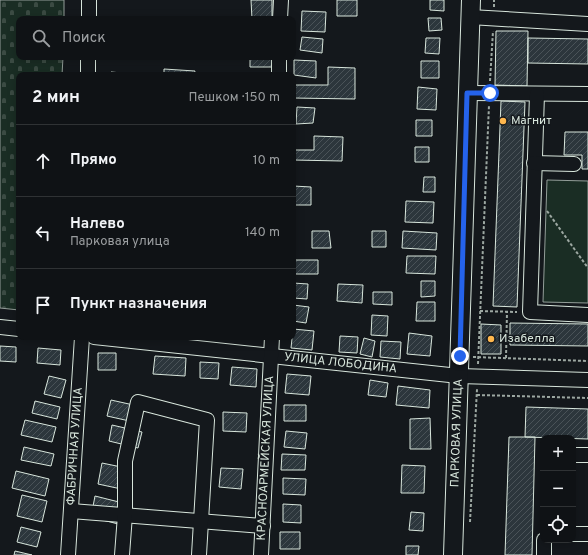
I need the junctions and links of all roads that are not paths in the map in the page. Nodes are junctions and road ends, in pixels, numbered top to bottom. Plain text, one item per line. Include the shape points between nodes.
1 (89, 0) edge
2 (281, 0) edge
3 (471, 9) edge
4 (89, 16) edge
5 (280, 16) edge
6 (588, 24) edge
7 (88, 60) edge
8 (280, 60) edge
9 (88, 72) edge
10 (279, 72) edge
11 (467, 93) junction
12 (537, 94) junction
13 (588, 94) edge
14 (534, 163) junction
15 (574, 164) dead end
16 (588, 314) edge
17 (0, 327) edge
18 (16, 329) edge
19 (82, 340) edge
20 (124, 340) edge
21 (272, 340) edge
22 (272, 355) junction
23 (459, 376) junction
24 (588, 380) edge
25 (576, 455) edge
26 (588, 455) edge
27 (71, 511) junction
28 (125, 515) junction
29 (201, 521) junction
30 (263, 526) junction
31 (576, 534) edge
32 (588, 534) edge
33 (544, 543) edge
34 (68, 555) edge
35 (122, 555) edge
36 (199, 555) edge
37 (261, 555) edge
38 (453, 555) edge
39 (544, 555) edge

1 - 4 street
2 - 5 street
3 - 6 street via 493,18
3 - 11 main road, ПАРКОВАЯ УЛИЦА
7 - 9 street
8 - 10 street
11 - 12 street
11 - 23 main road, ПАРКОВАЯ УЛИЦА
12 - 13 street
12 - 14 street
14 - 15 street
14 - 16 street via 530,312
17 - 18 street
19 - 27 street, ФАБРИЧНАЯ УЛИЦА
20 - 22 street, УЛИЦА ЛОБОДИНА
21 - 22 street, КРАСНОАРМЕЙСКАЯ УЛИЦА
22 - 23 street, УЛИЦА ЛОБОДИНА
22 - 30 street, КРАСНОАРМЕЙСКАЯ УЛИЦА
23 - 24 street, УЛИЦА ЛОБОДИНА
23 - 38 main road, ПАРКОВАЯ УЛИЦА
25 - 26 street
27 - 28 street
27 - 34 street, ФАБРИЧНАЯ УЛИЦА
28 - 29 street
28 - 29 street via 125,461 138,402 207,420
28 - 35 street
29 - 30 street
29 - 36 street
30 - 37 street, КРАСНОАРМЕЙСКАЯ УЛИЦА
31 - 32 street
33 - 39 street

